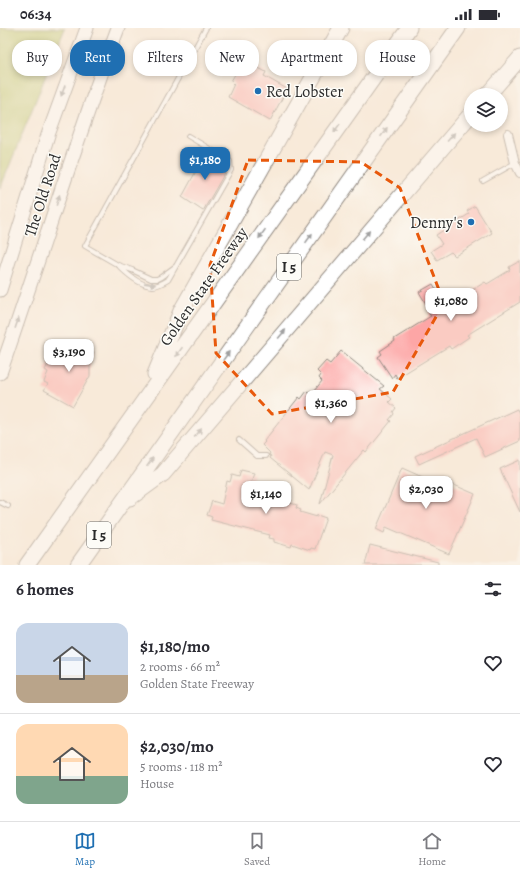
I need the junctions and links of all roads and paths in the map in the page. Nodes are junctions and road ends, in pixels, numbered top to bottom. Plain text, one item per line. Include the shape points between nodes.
1 (87, 28) edge
2 (118, 28) edge
3 (206, 28) edge
4 (341, 28) edge
5 (408, 28) edge
6 (458, 28) edge
7 (520, 58) edge
8 (494, 88) edge
9 (464, 122) edge
10 (508, 134) dead end
11 (188, 136) dead end
12 (514, 163) junction
13 (520, 173) edge
14 (483, 181) dead end
15 (118, 265) junction
16 (176, 266) junction
17 (0, 290) edge
18 (0, 373) edge
19 (146, 398) junction
20 (239, 440) dead end
21 (266, 456) dead end
22 (0, 502) edge
23 (120, 505) junction
24 (8, 506) dead end
25 (27, 565) edge
26 (78, 565) edge

1 -> 17 main road, The Old Road via 48,135
18 -> 2 main road, The Old Road via 84,121
3 - 15 lane via 85,246
4 - 19 highway, I 5 via 181,311
5 -> 19 highway, Golden State Freeway / I 5
23 -> 6 highway, I 5
7 - 8 highway
23 -> 9 highway, I 5 via 164,474
10 - 12 street
11 - 16 lane via 230,161 231,170
12 - 13 street
12 - 14 lane
15 - 16 lane via 151,279 161,277
15 -> 16 lane via 128,276 154,286 168,280
19 - 25 highway, Golden State Freeway / I 5
20 - 21 lane via 257,456
22 - 24 lane
23 - 26 highway, I 5

